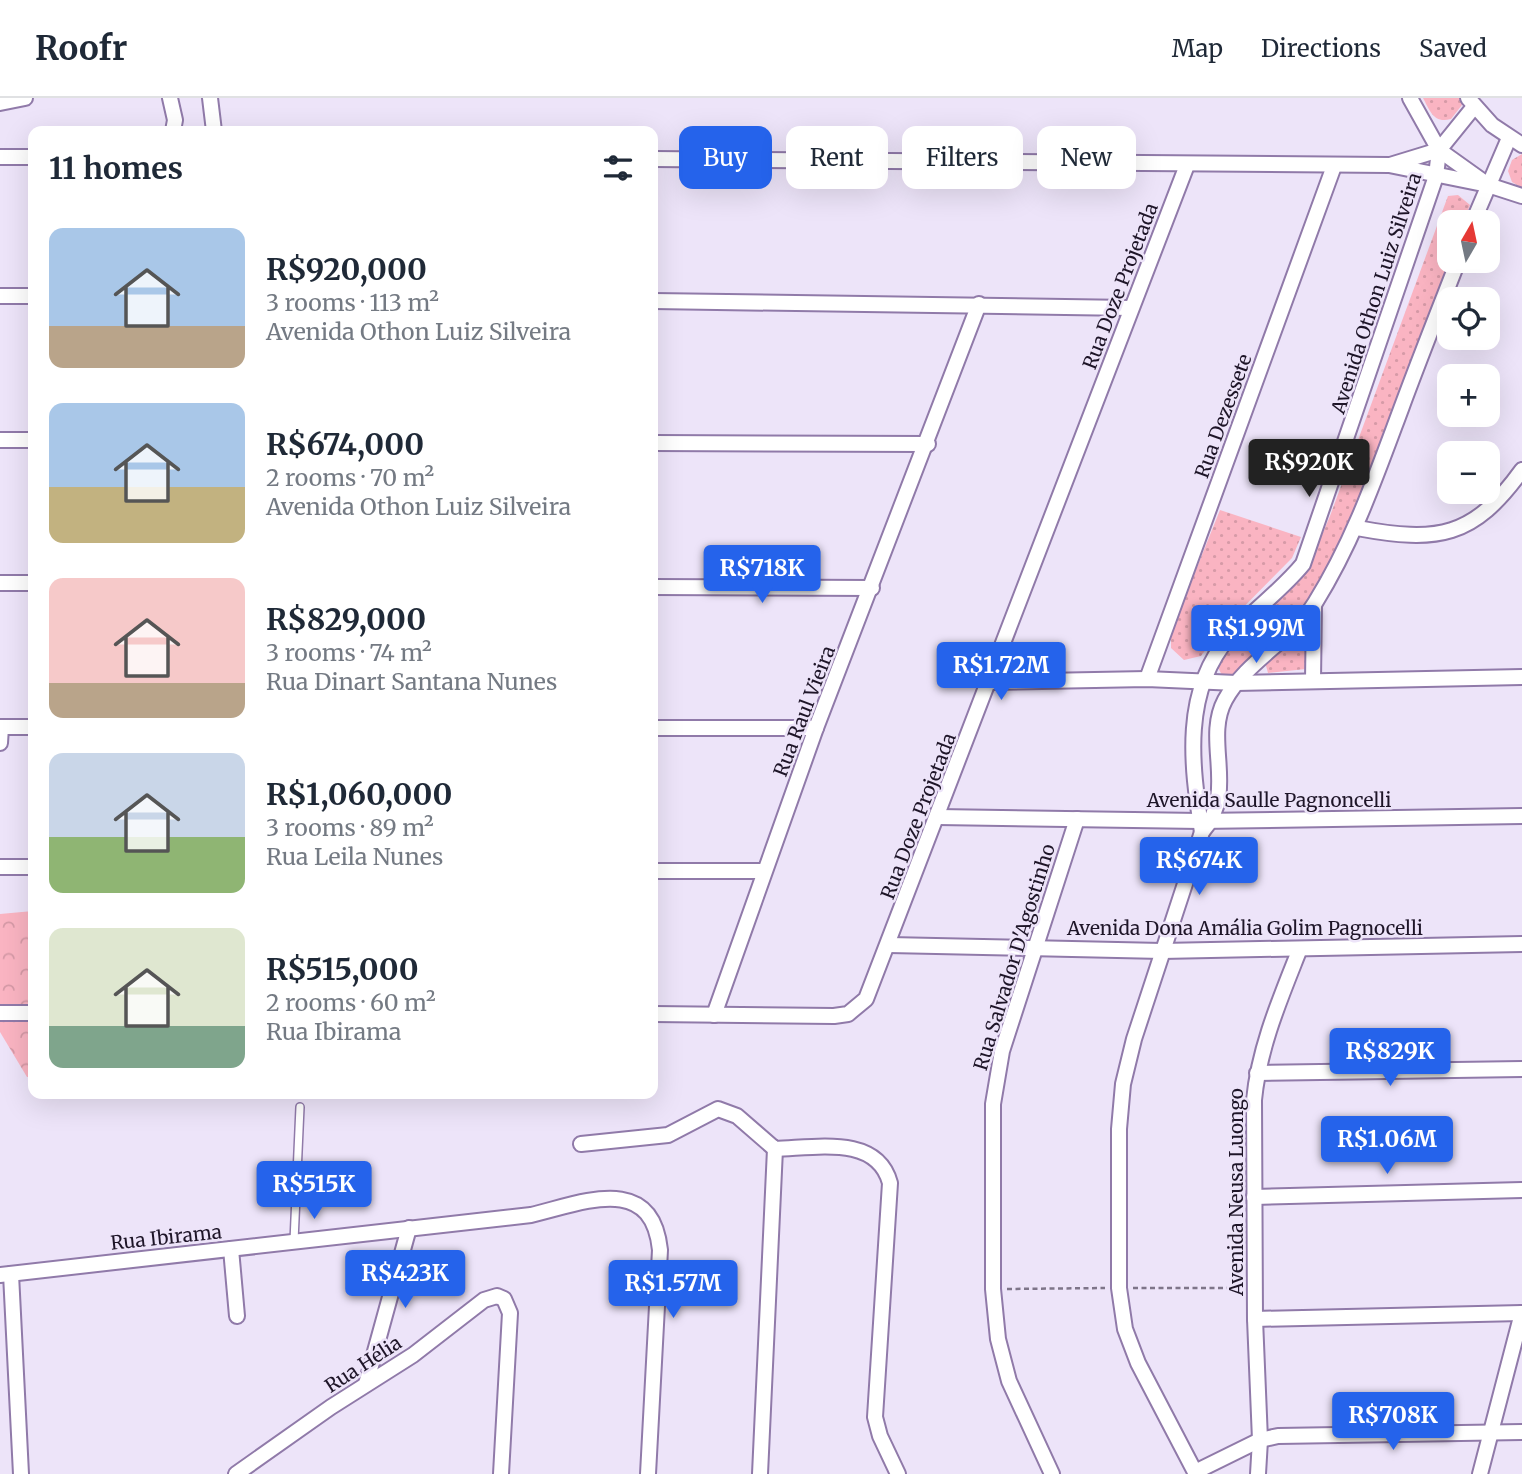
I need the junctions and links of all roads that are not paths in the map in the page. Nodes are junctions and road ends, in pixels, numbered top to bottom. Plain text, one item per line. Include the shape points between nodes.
1 (25, 98) edge
2 (170, 98) edge
3 (210, 98) edge
4 (1410, 98) edge
5 (0, 103) edge
6 (1471, 103) edge
7 (174, 126) edge
8 (213, 126) edge
9 (1515, 141) edge
10 (1439, 150) junction
11 (0, 157) edge
12 (28, 157) edge
13 (658, 159) edge
14 (1187, 165) junction
15 (1390, 165) junction
16 (1334, 166) junction
17 (1436, 176) junction
18 (1488, 185) junction
19 (1522, 196) edge
20 (1478, 210) edge
21 (1453, 273) edge
22 (0, 296) edge
23 (28, 296) edge
24 (658, 301) edge
25 (979, 304) junction
26 (1131, 307) junction
27 (0, 440) edge
28 (28, 440) edge
29 (658, 443) edge
30 (928, 444) junction
31 (1522, 470) edge
32 (1357, 528) junction
33 (0, 583) edge
34 (28, 583) edge
35 (658, 587) edge
36 (872, 588) junction
37 (1314, 606) junction
38 (1522, 677) edge
39 (1147, 680) junction
40 (1312, 680) junction
41 (1201, 681) junction
42 (990, 682) junction
43 (1236, 683) junction
44 (0, 727) edge
45 (28, 727) edge
46 (658, 728) edge
47 (816, 729) junction
48 (0, 743) edge
49 (1522, 816) edge
50 (938, 817) junction
51 (1077, 819) junction
52 (1205, 824) junction
53 (0, 867) edge
54 (28, 867) edge
55 (658, 871) edge
56 (763, 871) junction
57 (1522, 944) edge
58 (889, 945) junction
59 (1038, 946) junction
60 (1162, 951) junction
61 (1299, 951) junction
62 (0, 1013) edge
63 (28, 1013) edge
64 (658, 1014) edge
65 (714, 1015) junction
66 (1522, 1069) edge
67 (1257, 1073) junction
68 (300, 1107) dead end
69 (581, 1144) dead end
70 (775, 1149) junction
71 (1522, 1190) edge
72 (1254, 1197) junction
73 (409, 1228) junction
74 (294, 1241) junction
75 (231, 1249) junction
76 (6, 1275) edge
77 (1522, 1313) edge
78 (237, 1316) dead end
79 (1255, 1319) junction
80 (366, 1384) junction
81 (1522, 1432) edge
82 (1488, 1433) junction
83 (1260, 1440) junction
84 (1196, 1473) edge
85 (20, 1474) edge
86 (236, 1474) edge
87 (501, 1474) edge
88 (648, 1474) edge
89 (760, 1474) edge
90 (898, 1474) edge
91 (1052, 1474) edge
92 (1258, 1474) edge
93 (1480, 1474) edge

1 - 5 street
2 - 7 street
3 - 8 street
4 - 10 street
6 - 9 street
6 - 10 street
9 - 18 street
10 - 15 street
10 - 17 street, Avenida Othon Luiz Silveira
10 - 18 street
11 - 12 street
13 - 14 street
14 - 16 street
14 - 26 street, Rua Doze Projetada
15 - 16 street
15 - 17 street
16 - 39 street, Rua Dezessete
17 - 18 street
17 - 41 street, Avenida Othon Luiz Silveira via 1303,564 1231,634
18 - 19 street
18 - 20 street
21 - 32 street, Avenida Othon Luiz Silveira
22 - 23 street
24 - 25 street
25 - 26 street
25 - 30 street, Rua Raul Vieira
26 - 42 street, Rua Doze Projetada
27 - 28 street
29 - 30 street
30 - 36 street, Rua Raul Vieira
31 - 32 street via 1482,517 1459,528 1431,534 1387,534
32 - 37 street, Avenida Othon Luiz Silveira
33 - 34 street
35 - 36 street
36 - 47 street, Rua Raul Vieira
37 - 40 street
37 - 43 street, Avenida Othon Luiz Silveira
38 - 40 street
39 - 41 street
39 - 42 street
40 - 43 street
41 - 43 street
41 - 52 street, Avenida Othon Luiz Silveira via 1194,730
42 - 50 street, Rua Doze Projetada
43 - 52 street, Avenida Othon Luiz Silveira via 1223,703 1219,724 1219,804
44 - 45 street
44 - 48 street
46 - 47 street
47 - 56 street, Rua Raul Vieira
49 - 52 street, Avenida Saulle Pagnoncelli
50 - 51 street, Avenida Saulle Pagnoncelli
50 - 58 street, Rua Doze Projetada
51 - 52 street, Avenida Saulle Pagnoncelli
51 - 59 street, Rua Salvador D'Agostinho
52 - 60 street, Avenida Othon Luiz Silveira
53 - 54 street
55 - 56 street
56 - 65 street, Rua Raul Vieira
57 - 61 street, Avenida Dona Amália Golim Pagnocelli
58 - 59 street, Avenida Dona Amália Golim Pagnocelli
58 - 65 street, Rua Doze Projetada via 866,999 848,1014
59 - 60 street, Avenida Dona Amália Golim Pagnocelli
59 - 91 street, Rua Salvador D'Agostinho via 996,1077 993,1289 998,1339 1009,1381
60 - 61 street, Avenida Dona Amália Golim Pagnocelli
60 - 84 street, Avenida Othon Luiz Silveira via 1123,1084 1119,1288 1125,1329 1138,1363
61 - 67 street, Avenida Neusa Luongo
62 - 63 street
64 - 65 street, Rua Doze Projetada
66 - 67 street
67 - 72 street, Avenida Neusa Luongo
68 - 74 lane
69 - 70 street via 668,1135 718,1110 737,1116
70 - 89 street
70 - 90 street via 849,1148 867,1152 887,1170 890,1183 874,1400 880,1436
71 - 72 street
72 - 79 street, Avenida Neusa Luongo
73 - 74 street, Rua Ibirama
73 - 80 street
73 - 88 street, Rua Ibirama via 531,1215 610,1198 627,1199 651,1216 660,1250
74 - 75 street, Rua Ibirama
75 - 76 street, Rua Ibirama
75 - 78 street
76 - 85 street
77 - 79 street
77 - 82 street
79 - 83 street, Avenida Neusa Luongo
80 - 86 street, Rua Hélia
80 - 87 street, Rua Hélia via 413,1355 484,1300 504,1299 510,1313
81 - 82 street
82 - 83 street
82 - 93 street
83 - 84 street
83 - 92 street, Avenida Neusa Luongo

